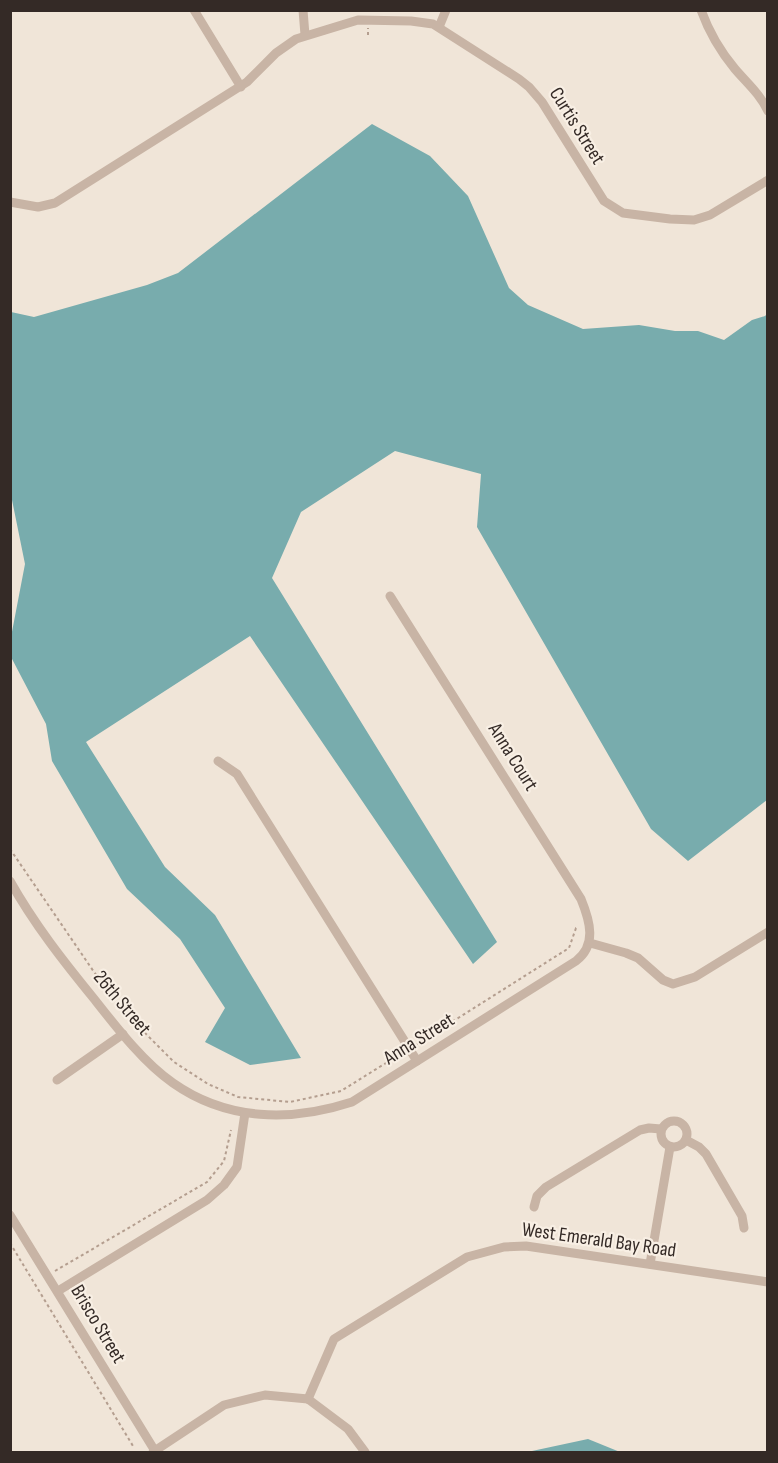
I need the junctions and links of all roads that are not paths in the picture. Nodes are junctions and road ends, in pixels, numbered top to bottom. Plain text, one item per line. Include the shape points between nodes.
1 (194, 10) edge
2 (303, 10) edge
3 (446, 10) edge
4 (701, 10) edge
5 (357, 15) edge
6 (439, 27) junction
7 (305, 35) junction
8 (241, 87) junction
9 (768, 111) edge
10 (768, 180) edge
11 (10, 202) edge
12 (390, 596) dead end
13 (218, 761) dead end
14 (10, 881) edge
15 (15, 898) edge
16 (768, 932) edge
17 (590, 943) junction
18 (123, 1034) junction
19 (417, 1062) junction
20 (57, 1080) dead end
21 (239, 1112) junction
22 (662, 1128) junction
23 (686, 1140) junction
24 (670, 1147) junction
25 (534, 1207) dead end
26 (10, 1215) edge
27 (744, 1228) dead end
28 (650, 1264) junction
29 (768, 1282) edge
30 (58, 1291) junction
31 (308, 1399) junction
32 (154, 1452) edge
33 (365, 1452) edge

1 - 8 street
2 - 7 street
3 - 6 street
4 - 9 street via 722,52
5 - 6 street, Curtis Street
5 - 7 street, Curtis Street
6 - 10 street, Curtis Street via 529,87 596,190 616,210 694,220 710,215
7 - 8 street, Curtis Street via 285,45
8 - 11 street, Curtis Street via 56,203 38,207
12 - 17 street, Anna Court via 581,899
13 - 19 street via 237,774
14 - 15 street, 26th Street
15 - 18 street, 26th Street
16 - 17 street via 695,977 673,984 626,952
17 - 19 street, Anna Street via 576,961
18 - 20 street
18 - 21 street, 26th Street via 171,1082 211,1104
19 - 21 street, Anna Street via 352,1102 331,1108 287,1115
21 - 30 street via 237,1167 224,1185 207,1200
22 - 23 street via 671,1120 680,1122 687,1131
22 - 24 street via 661,1137
22 - 25 street via 640,1130 546,1187 537,1196
23 - 24 street
23 - 27 street via 706,1154 742,1216
24 - 28 street
26 - 30 street, Brisco Street
28 - 29 street, West Emerald Bay Road
28 - 31 street, West Emerald Bay Road via 526,1246 504,1246 467,1257 334,1339
30 - 32 street, Brisco Street
31 - 32 street via 265,1395 224,1405
31 - 33 street via 348,1429

